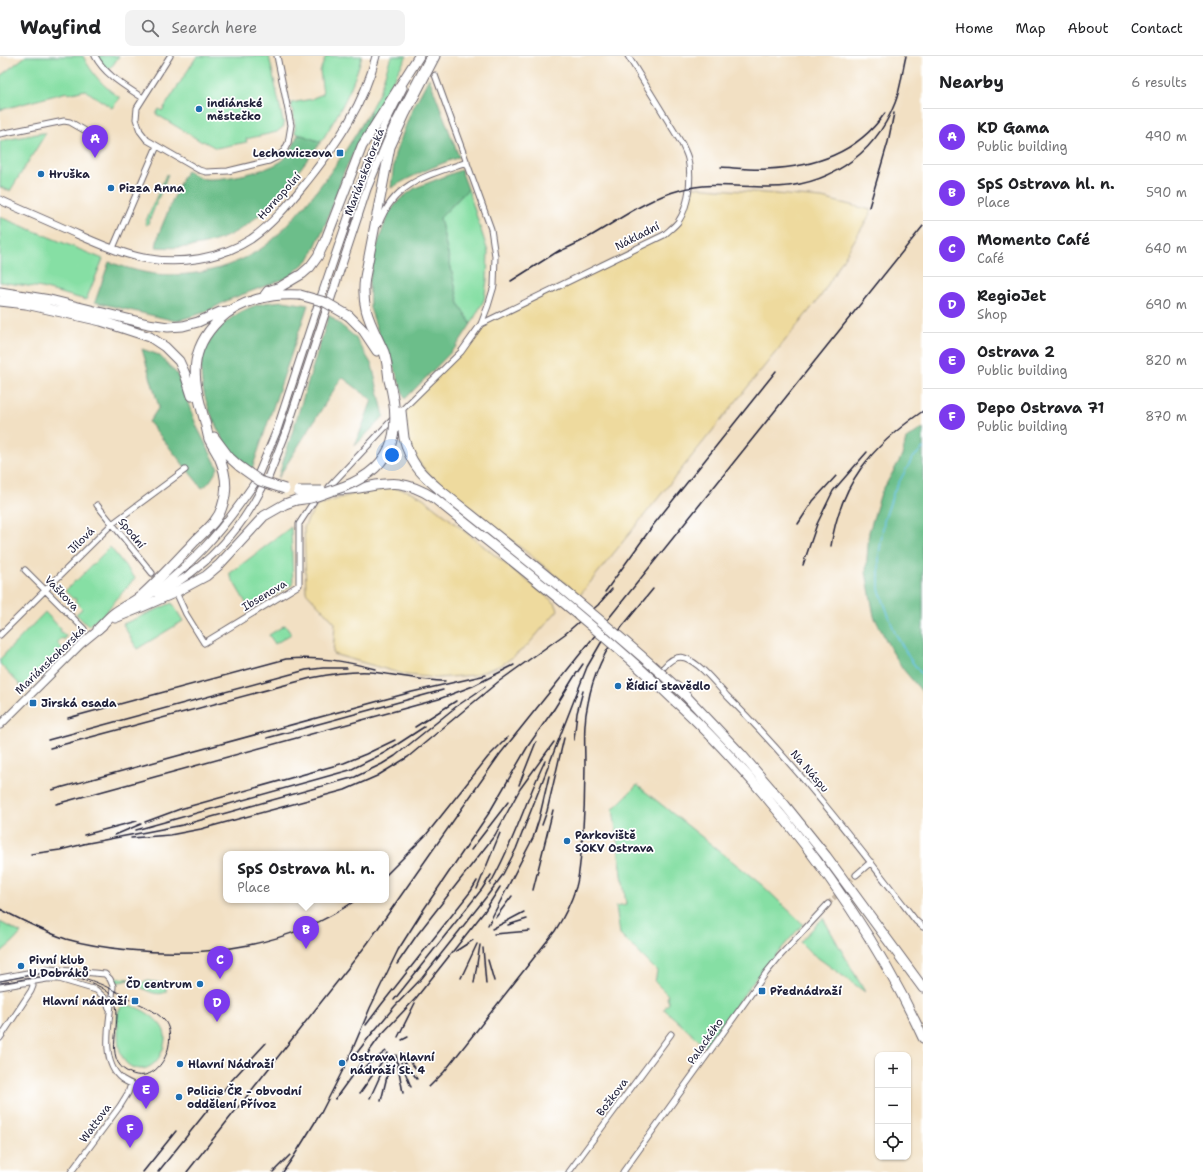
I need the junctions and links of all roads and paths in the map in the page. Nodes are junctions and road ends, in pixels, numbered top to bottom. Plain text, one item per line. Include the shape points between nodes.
1 (95, 56) edge
2 (170, 56) edge
3 (277, 56) edge
4 (376, 56) edge
5 (419, 56) edge
6 (430, 56) edge
7 (435, 56) edge
8 (628, 56) edge
9 (436, 75) dead end
10 (143, 98) junction
11 (84, 130) dead end
12 (0, 134) edge
13 (157, 146) junction
14 (467, 162) junction
15 (0, 200) edge
16 (372, 242) junction
17 (113, 248) junction
18 (0, 292) edge
19 (267, 295) junction
20 (321, 297) dead end
21 (0, 301) edge
22 (330, 301) dead end
23 (318, 305) dead end
24 (327, 308) dead end
25 (234, 309) junction
26 (481, 324) junction
27 (389, 380) junction
28 (403, 409) dead end
29 (392, 420) dead end
30 (207, 427) junction
31 (185, 470) dead end
32 (258, 475) dead end
33 (267, 480) dead end
34 (254, 484) dead end
35 (262, 488) dead end
36 (331, 488) junction
37 (297, 496) junction
38 (314, 501) dead end
39 (97, 505) dead end
40 (112, 524) junction
41 (25, 570) dead end
42 (152, 573) dead end
43 (45, 590) junction
44 (176, 592) junction
45 (117, 617) junction
46 (98, 629) junction
47 (84, 630) dead end
48 (0, 635) edge
49 (664, 667) dead end
50 (0, 725) edge
51 (870, 862) junction
52 (856, 874) tunnel mouth
53 (828, 904) tunnel mouth
54 (923, 927) edge
55 (0, 978) edge
56 (32, 981) junction
57 (0, 986) edge
58 (923, 988) edge
59 (110, 1010) junction
60 (671, 1034) dead end
61 (0, 1038) edge
62 (923, 1038) edge
63 (131, 1084) junction
64 (153, 1094) dead end
65 (71, 1172) edge
66 (568, 1172) edge
67 (623, 1172) edge

1 - 10 street via 105,71
2 - 10 street
3 - 13 street via 291,124 288,143 277,157 228,171 206,172
4 - 17 main road, Hornopolní via 361,99 340,136 285,207 252,238 224,253 175,261 144,258
5 - 19 highway via 362,146 318,256 302,274
5 - 20 main road, Mariánskohorská via 383,128 351,209
6 - 22 main road, Mariánskohorská via 393,128 368,189
7 - 16 highway via 390,147
8 - 26 street, Nákladní via 688,158 689,190 677,223 664,235
9 - 14 street, Nákladní
10 - 13 street via 137,108 136,119 144,136
11 - 12 street via 64,121
13 - 17 street
14 - 16 street via 431,174 398,192 382,216
14 - 26 street, Nákladní via 491,229 495,256 494,286
15 - 17 main road, Hornopolní
16 - 27 highway via 365,277 364,300 384,354
18 - 25 highway via 28,295 168,327 198,322
19 - 25 highway
19 - 27 highway, bridge via 300,295 325,302 349,316 374,345
21 - 30 highway via 62,312 150,336 160,342 174,355 186,374 197,411
23 - 32 main road via 277,430
24 - 33 main road via 286,432
25 - 30 highway via 208,332 195,367 197,393
26 - 28 street, Nákladní via 461,352
27 - 36 highway, bridge via 396,423 388,450 379,464 365,476 350,485
27 - 58 highway, bridge via 400,405 407,448 420,471 618,635 684,694 785,805 826,856
29 - 36 street
30 - 37 highway, bridge via 229,457 239,466 260,481
30 - 46 highway via 209,439 219,458 225,478 225,498 218,517 154,584 112,615
31 - 40 street, Jílová
34 - 45 main road, Mariánskohorská via 205,548 168,582
35 - 45 main road, Mariánskohorská via 244,519 212,556 167,589
36 - 37 highway, bridge
36 - 62 highway, bridge via 353,490 368,485 396,483 410,485 423,491 560,599 638,666 712,737 798,836 852,909 907,1004
37 - 44 highway via 264,516 219,566
38 - 44 street, Ibsenova via 299,524 299,585 204,643
39 - 40 street, Spodní
40 - 42 street, Spodní
40 - 43 street, Jílová
41 - 43 street, Vaškova
43 - 47 street, Vaškova
43 - 48 street, Jílová
44 - 45 highway
45 - 46 main road, Mariánskohorská
46 - 50 main road, Mariánskohorská
49 - 51 street, Na Náspu via 669,660 684,657 694,663 783,755
51 - 52 street
51 - 54 street, Na Náspu
53 - 67 street, Palackého via 761,980
55 - 59 street via 49,969 105,974 113,986
56 - 57 street
56 - 59 street via 59,979 96,990 106,998
56 - 61 street via 30,993
59 - 63 street via 108,1051 111,1065 119,1076
60 - 66 street, Božkova
63 - 64 street
63 - 65 street, Wattova via 120,1106

